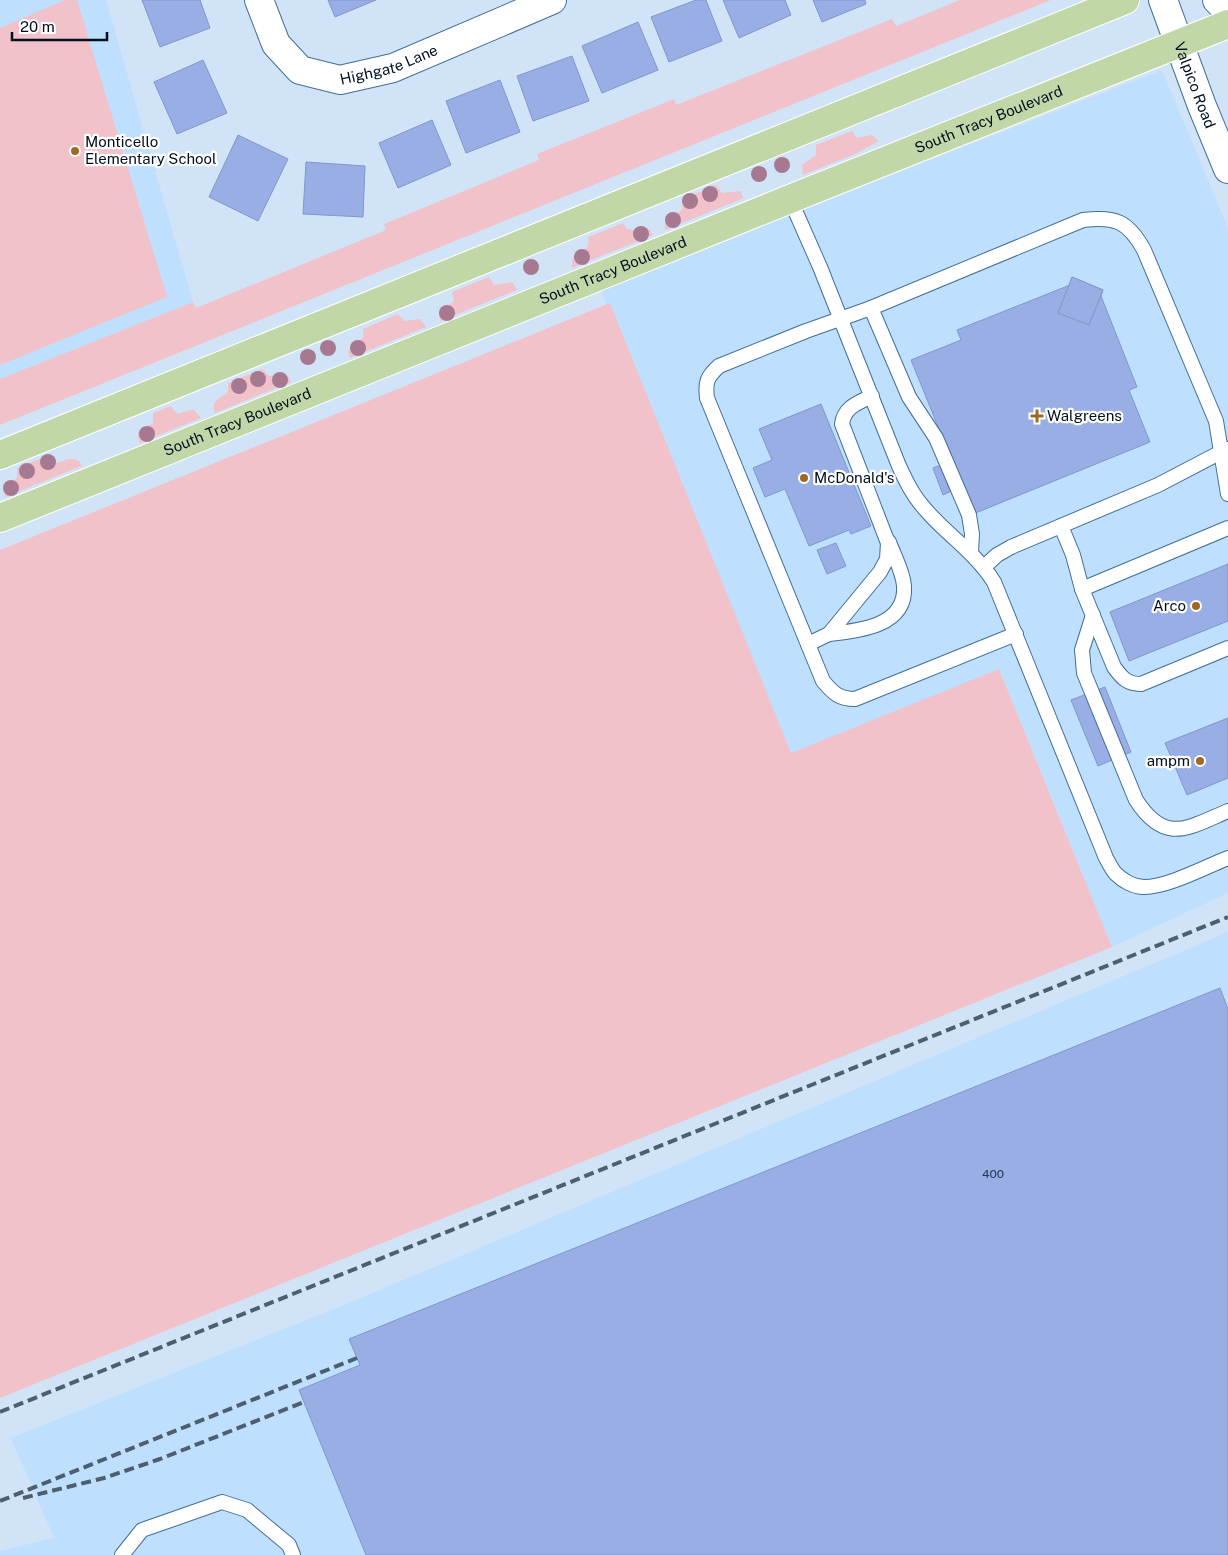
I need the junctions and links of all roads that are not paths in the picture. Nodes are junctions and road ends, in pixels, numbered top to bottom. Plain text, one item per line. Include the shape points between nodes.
1 (259, 0) edge
2 (552, 0) edge
3 (1125, 0) edge
4 (1163, 0) edge
5 (1217, 0) edge
6 (1228, 10) edge
7 (1228, 24) edge
8 (1179, 42) junction
9 (1228, 169) edge
10 (790, 198) junction
11 (871, 308) junction
12 (840, 318) junction
13 (872, 396) junction
14 (1224, 451) edge
15 (0, 455) edge
16 (1228, 494) edge
17 (0, 518) edge
18 (1060, 526) junction
19 (883, 527) junction
20 (1228, 528) edge
21 (971, 552) junction
22 (984, 566) junction
23 (1082, 589) junction
24 (1093, 615) junction
25 (829, 634) junction
26 (1016, 634) junction
27 (808, 644) junction
28 (1228, 648) edge
29 (1228, 811) edge
30 (1228, 858) edge
31 (122, 1555) edge
32 (293, 1555) edge

1 - 2 street, Highgate Lane via 276,44 300,70 340,80 393,68
3 - 15 main road
4 - 8 street, Valpico Road
5 - 6 street
7 - 8 main road, South Tracy Boulevard
8 - 9 street, Valpico Road
8 - 10 main road, South Tracy Boulevard
10 - 12 lane
10 - 17 main road, South Tracy Boulevard
11 - 12 lane
11 - 14 lane via 1083,220 1116,220 1128,227 1144,250 1216,421
11 - 21 lane via 909,397 936,438 969,515
12 - 13 lane
12 - 27 lane via 719,366 709,375 706,386 708,398
13 - 19 lane via 848,409 842,424
13 - 21 lane via 910,489 942,528
14 - 16 lane
14 - 18 lane via 1158,485
18 - 22 lane via 1011,547
18 - 23 lane via 1073,555
19 - 25 lane via 888,543 887,559
19 - 25 lane via 900,568 904,586 902,603 896,614 885,622 851,632
20 - 23 lane
21 - 22 lane
22 - 26 lane
23 - 24 lane
24 - 28 lane via 1114,667 1122,678 1132,684 1141,684
24 - 29 lane via 1082,650 1084,673 1144,813 1167,829 1180,829
25 - 27 lane
26 - 27 lane via 855,699 834,694 823,681
26 - 30 lane via 1106,858 1116,874 1130,884 1154,886
31 - 32 lane via 142,1530 222,1502 247,1510 289,1545

